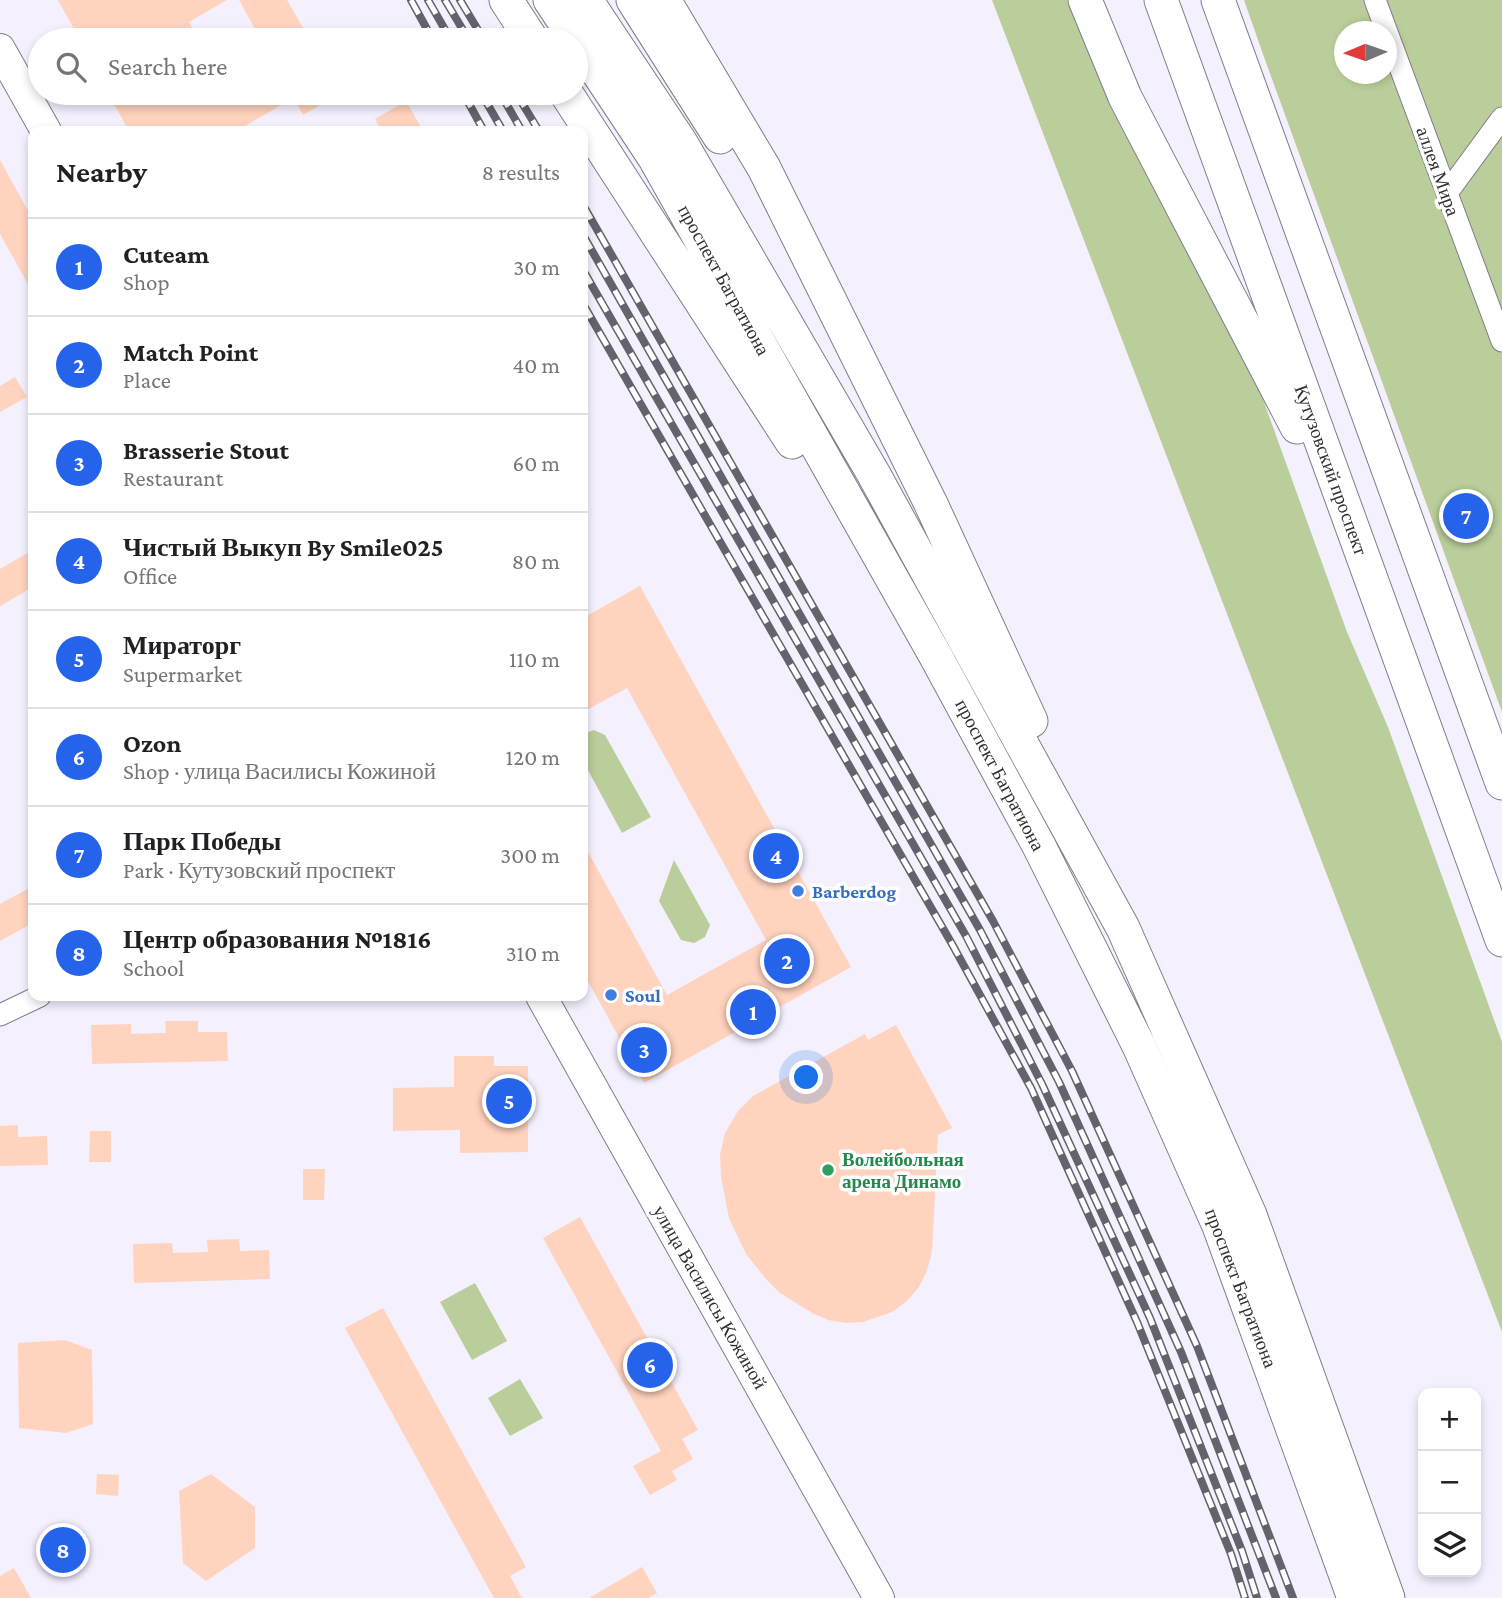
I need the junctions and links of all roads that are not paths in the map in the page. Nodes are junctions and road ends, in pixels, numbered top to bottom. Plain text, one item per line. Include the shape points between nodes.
1 (506, 0) edge
2 (550, 0) edge
3 (586, 0) edge
4 (633, 0) edge
5 (664, 0) edge
6 (1086, 0) edge
7 (1161, 0) edge
8 (1218, 0) edge
9 (1375, 0) edge
10 (524, 28) edge
11 (569, 28) edge
12 (0, 50) edge
13 (588, 57) edge
14 (28, 99) edge
15 (31, 105) edge
16 (574, 105) edge
17 (1502, 118) edge
18 (43, 126) edge
19 (587, 126) edge
20 (588, 127) edge
21 (1447, 194) junction
22 (848, 340) junction
23 (1502, 341) edge
24 (1353, 531) junction
25 (934, 653) junction
26 (1502, 783) edge
27 (1122, 928) junction
28 (1502, 940) edge
29 (30, 1001) edge
30 (544, 1001) edge
31 (0, 1016) edge
32 (879, 1598) edge
33 (1354, 1598) edge
34 (1388, 1598) edge

1 - 10 main road
2 - 11 main road, проспект Багратиона
3 - 27 main road, проспект Багратиона via 681,143 873,473
4 - 22 main road
5 - 22 main road via 764,168
6 - 24 main road via 1125,97
7 - 24 main road, Кутузовский проспект
8 - 26 main road
9 - 21 street, аллея Мира
12 - 14 street
13 - 25 main road, проспект Багратиона via 654,157
15 - 18 street
16 - 19 main road
17 - 21 street
20 - 25 main road
21 - 23 street, аллея Мира
22 - 27 main road via 993,634
24 - 28 main road, Кутузовский проспект
25 - 33 main road, проспект Багратиона via 1039,846 1155,1082 1219,1226
27 - 34 main road, проспект Багратиона via 1250,1215
29 - 31 street
30 - 32 street, улица Василисы Кожиной

